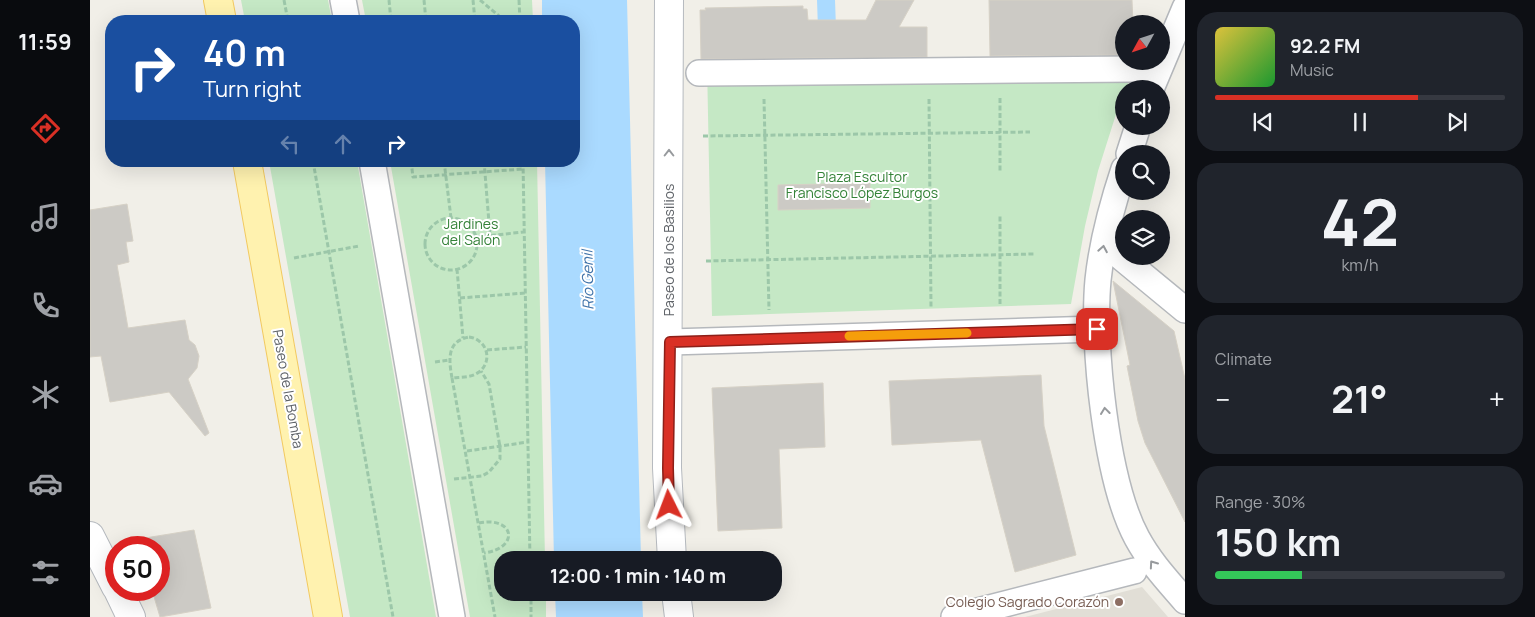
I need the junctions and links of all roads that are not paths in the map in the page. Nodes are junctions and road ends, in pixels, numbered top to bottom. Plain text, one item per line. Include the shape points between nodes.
1 (218, 0) edge
2 (343, 0) edge
3 (669, 0) edge
4 (1185, 8) edge
5 (221, 15) edge
6 (346, 15) edge
7 (1115, 69) edge
8 (699, 73) dead end
9 (1155, 80) edge
10 (248, 167) edge
11 (373, 167) edge
12 (1116, 200) edge
13 (1130, 265) edge
14 (1185, 310) edge
15 (1097, 329) junction
16 (670, 342) junction
17 (90, 536) edge
18 (672, 551) edge
19 (105, 565) edge
20 (1134, 571) dead end
21 (123, 601) edge
22 (677, 601) edge
23 (1185, 601) edge
24 (132, 617) edge
25 (328, 617) edge
26 (452, 617) edge
27 (679, 617) edge
28 (954, 617) edge

1 - 5 main road
2 - 6 street
16 -> 3 main road, Paseo de los Basilios
4 - 9 street
7 - 8 street
10 - 25 main road, Paseo de la Bomba
11 - 26 street
15 -> 12 street via 1098,280
13 - 14 street
15 - 16 street
23 -> 15 street via 1154,566 1136,536 1123,503 1110,454
16 - 18 main road, Paseo de los Basilios via 668,468
17 - 19 main road
20 - 28 street
21 - 24 main road
22 - 27 main road

